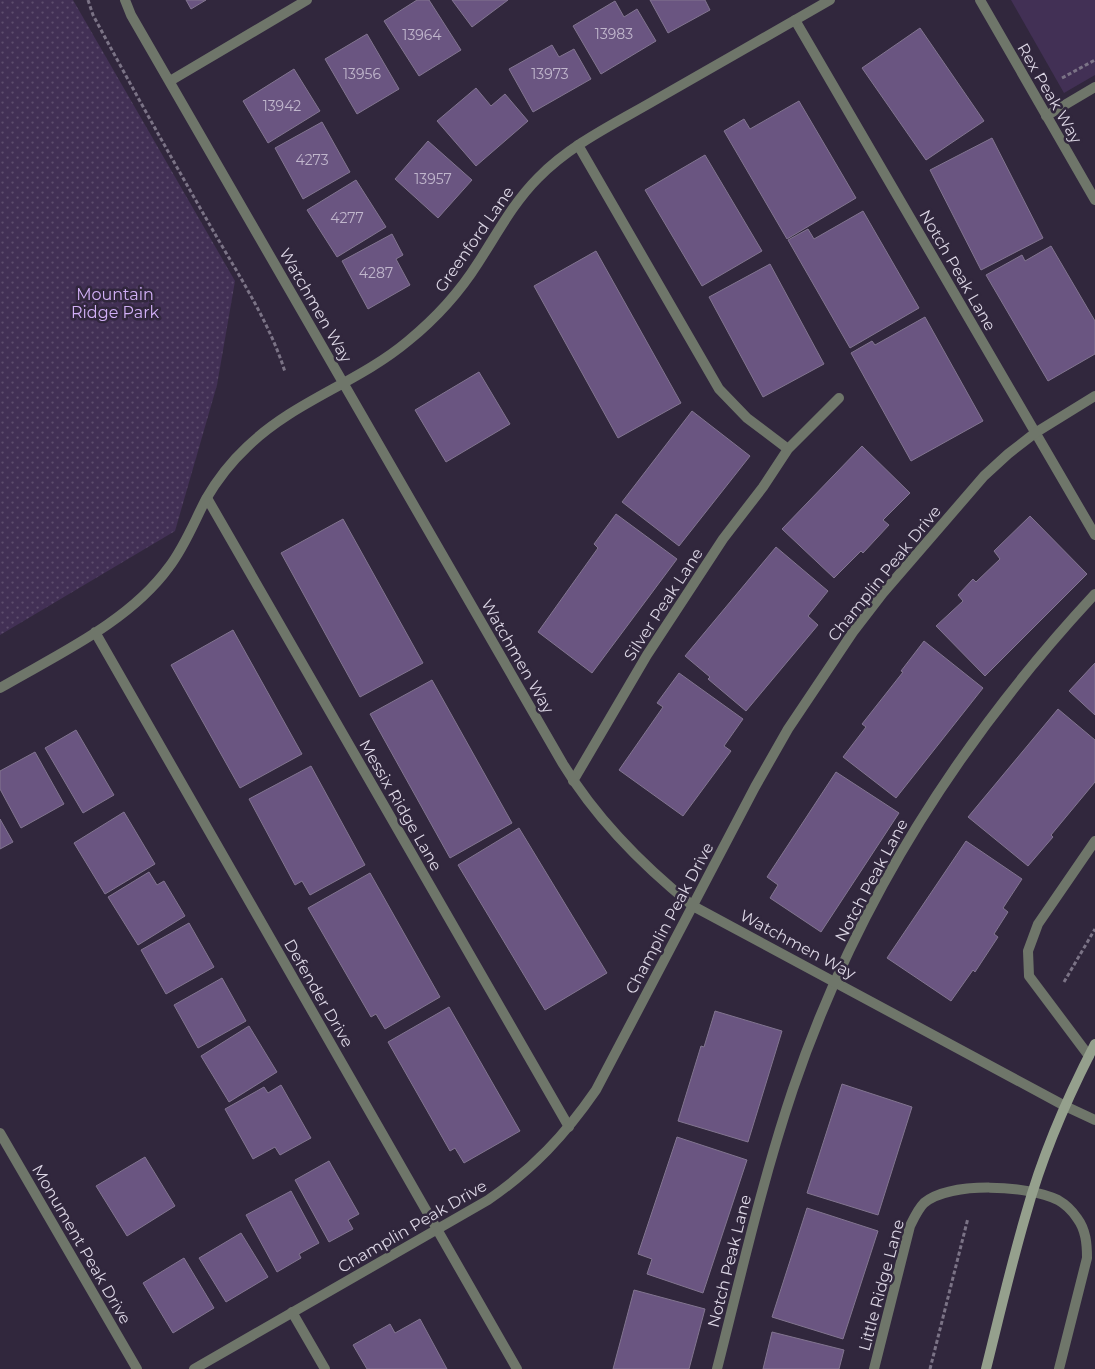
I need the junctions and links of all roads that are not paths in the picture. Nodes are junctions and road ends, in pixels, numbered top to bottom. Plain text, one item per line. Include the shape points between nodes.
1 (125, 0) edge
2 (306, 0) edge
3 (830, 0) edge
4 (980, 0) edge
5 (794, 20) junction
6 (170, 81) junction
7 (1095, 87) edge
8 (1046, 116) junction
9 (578, 145) junction
10 (1095, 200) edge
11 (343, 383) junction
12 (1095, 396) edge
13 (839, 398) dead end
14 (1035, 433) junction
15 (788, 449) junction
16 (207, 498) junction
17 (1095, 534) edge
18 (1095, 594) edge
19 (96, 632) junction
20 (0, 688) edge
21 (573, 781) junction
22 (1095, 841) edge
23 (693, 906) junction
24 (835, 981) junction
25 (1095, 1044) edge
26 (1089, 1056) junction
27 (1066, 1106) junction
28 (1095, 1120) edge
29 (569, 1127) junction
30 (0, 1133) edge
31 (1033, 1191) junction
32 (437, 1229) junction
33 (292, 1312) junction
34 (137, 1369) edge
35 (194, 1369) edge
36 (325, 1369) edge
37 (517, 1369) edge
38 (717, 1369) edge
39 (874, 1369) edge
40 (986, 1369) edge
41 (1059, 1369) edge

1 - 6 street, Watchmen Way
2 - 6 street
3 - 5 street, Greenford Lane
4 - 8 street, Rex Peak Way
5 - 9 street, Greenford Lane
5 - 14 street, Notch Peak Lane
6 - 11 street, Watchmen Way
7 - 8 street
8 - 10 street, Rex Peak Way
9 - 11 street, Greenford Lane via 545,171 523,194 477,265 432,320 378,363
9 - 15 street via 719,389 747,418
11 - 16 street, Greenford Lane via 266,429 224,472
11 - 21 street, Watchmen Way
12 - 14 street, Champlin Peak Drive
13 - 15 street, Silver Peak Lane
14 - 17 street, Notch Peak Lane
14 - 23 street, Champlin Peak Drive via 984,476 853,632 788,729
15 - 21 street, Silver Peak Lane via 723,538 647,655
16 - 19 street, Greenford Lane via 182,547 156,584 124,613
16 - 29 street, Messix Ridge Lane
18 - 24 street, Notch Peak Lane via 1021,677 953,769 894,864
19 - 20 street, Greenford Lane
19 - 32 street, Defender Drive
21 - 23 street, Watchmen Way via 639,860
22 - 26 street via 1038,924 1028,951 1029,976
23 - 24 street, Watchmen Way
23 - 29 street, Champlin Peak Drive via 596,1090
24 - 27 street, Watchmen Way
24 - 38 street, Notch Peak Lane via 793,1088 772,1156
25 - 26 main road
26 - 27 main road
27 - 28 street, Watchmen Way
27 - 31 main road
29 - 32 street, Champlin Peak Drive via 513,1182
30 - 34 street, Monument Peak Drive
31 - 39 street, Little Ridge Lane via 967,1189 935,1196 924,1204 910,1226
31 - 40 main road
31 - 41 street, Little Ridge Lane via 1058,1200 1069,1209 1083,1229 1087,1243 1087,1258
32 - 33 street, Champlin Peak Drive
32 - 37 street, Defender Drive
33 - 35 street, Champlin Peak Drive
33 - 36 street

